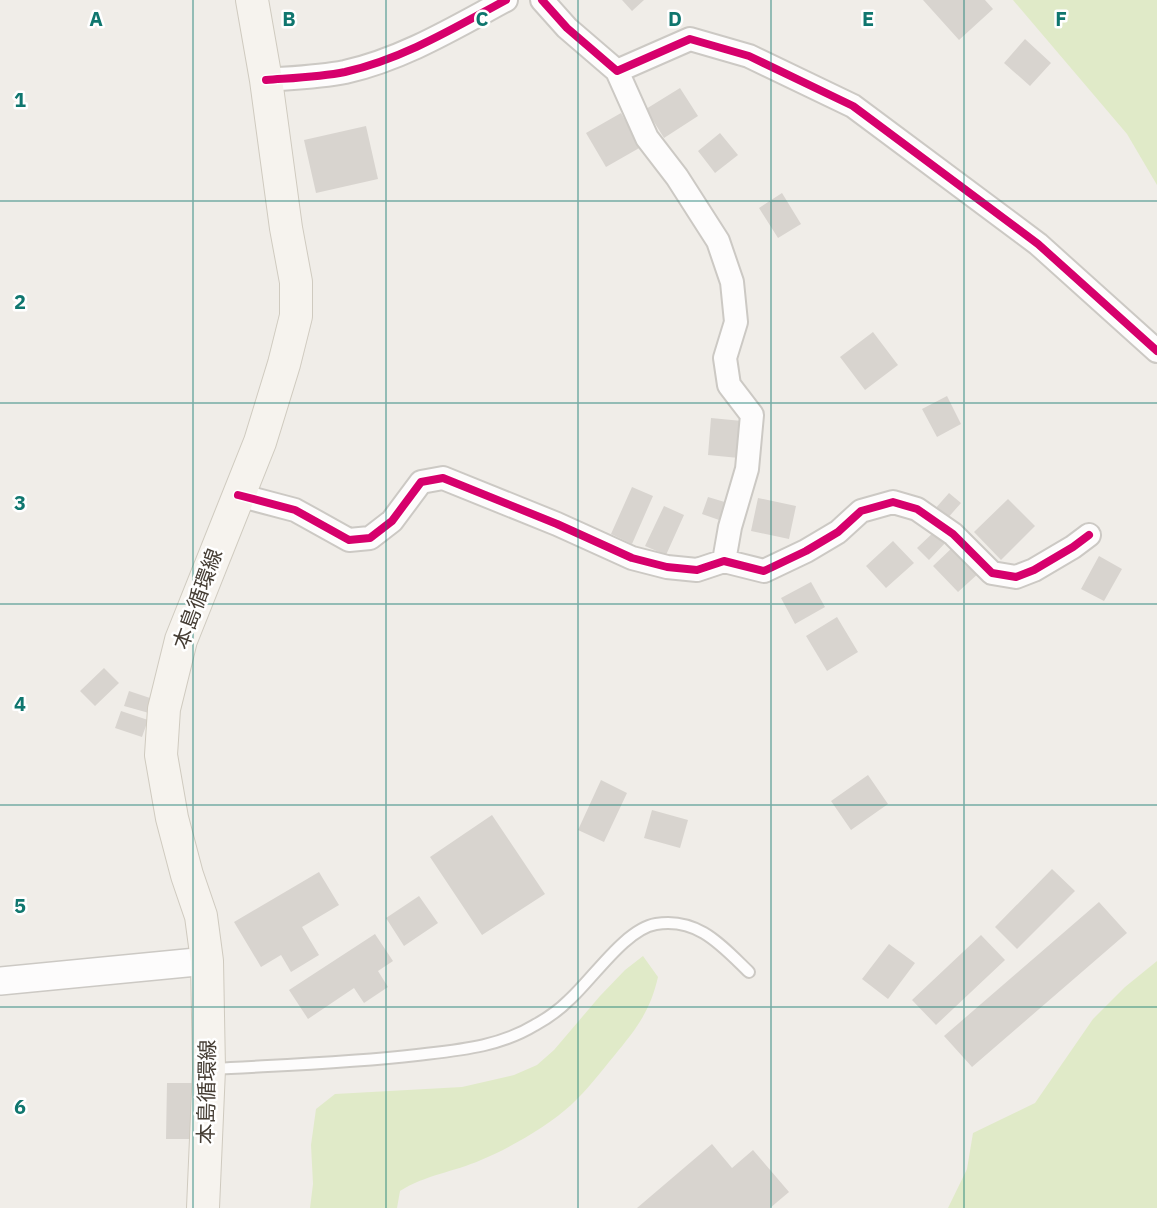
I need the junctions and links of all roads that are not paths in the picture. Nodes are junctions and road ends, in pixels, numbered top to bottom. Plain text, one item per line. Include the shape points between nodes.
1 (252, 0) edge
2 (506, 0) edge
3 (542, 0) edge
4 (617, 71) junction
5 (266, 80) junction
6 (1157, 351) edge
7 (238, 495) junction
8 (1089, 535) dead end
9 (724, 561) junction
10 (207, 961) junction
11 (749, 972) dead end
12 (0, 981) edge
13 (209, 1069) junction
14 (203, 1208) edge

1 - 5 main road, 本島循環線
2 - 5 street via 388,60 344,72
3 - 4 street via 567,28
4 - 6 street via 690,39 748,56 853,106 1038,244
4 - 9 street via 647,138 718,241 732,282 736,322 725,358 729,385 752,415 747,469
5 - 7 main road, 本島循環線 via 296,282 296,316 260,442
7 - 9 street via 295,510 349,540 370,538 392,520 421,482 443,478 632,558 697,570
7 - 10 main road, 本島循環線 via 181,640 164,709 161,755 172,818 201,916
8 - 9 street via 1034,570 1016,577 992,573 953,534 917,509 892,502 861,511 838,532 764,571
10 - 12 street
10 - 13 main road, 本島循環線
11 - 13 lane via 711,936 683,923 655,924 626,939 568,1001 536,1025 506,1040 478,1048 376,1060
13 - 14 main road, 本島循環線

